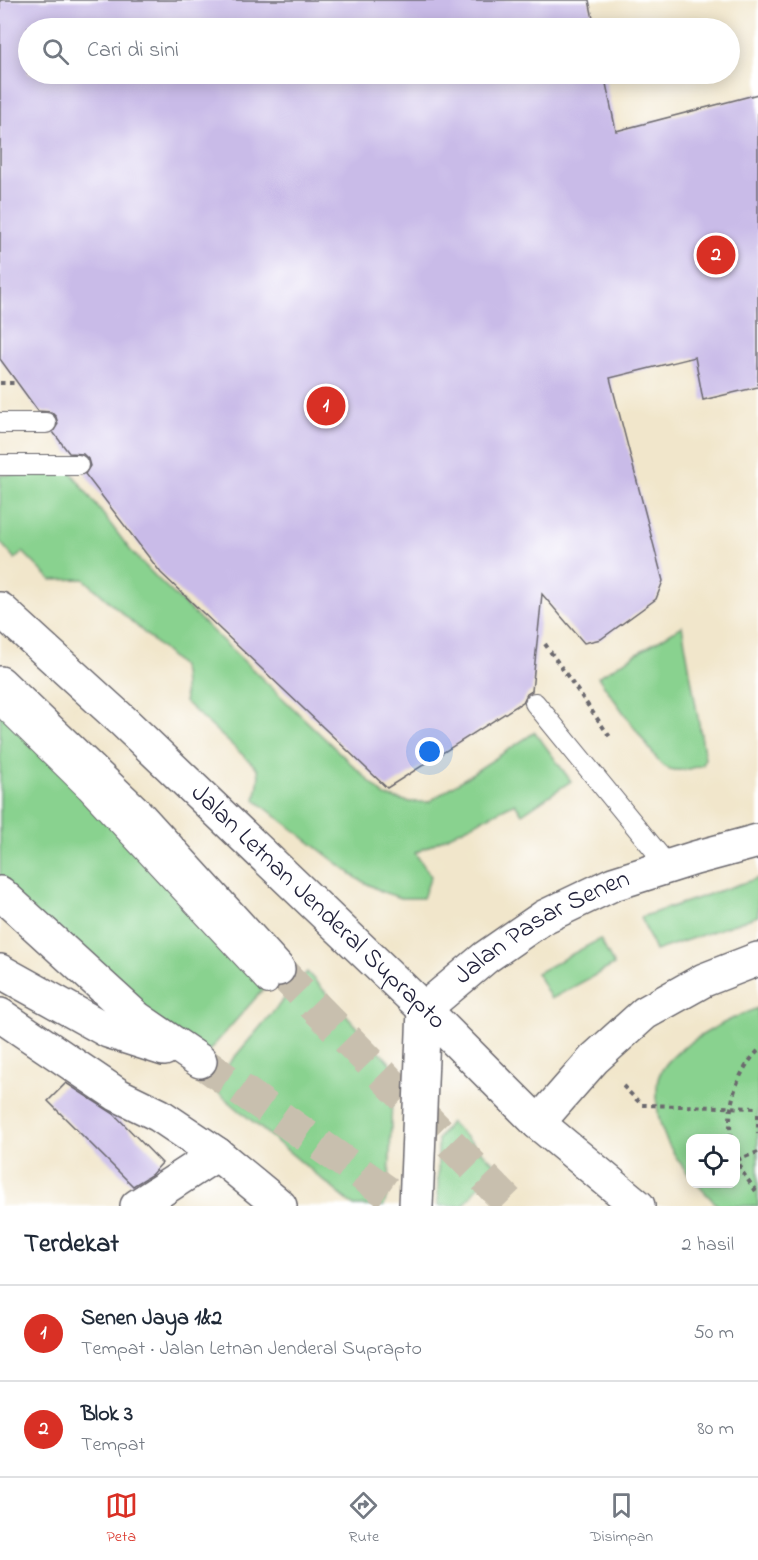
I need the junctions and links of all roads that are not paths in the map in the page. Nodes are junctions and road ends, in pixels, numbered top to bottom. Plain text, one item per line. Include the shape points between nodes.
1 (0, 423) edge
2 (46, 423) dead end
3 (0, 465) edge
4 (78, 465) dead end
5 (0, 609) edge
6 (0, 683) edge
7 (535, 703) dead end
8 (0, 705) edge
9 (758, 841) edge
10 (668, 866) junction
11 (0, 893) edge
12 (0, 954) edge
13 (758, 959) edge
14 (0, 971) edge
15 (273, 976) joint
16 (424, 1009) junction
17 (0, 1015) edge
18 (108, 1031) junction
19 (538, 1123) junction
20 (218, 1154) junction
21 (137, 1206) edge
22 (280, 1206) edge
23 (416, 1206) edge
24 (638, 1206) edge

1 - 2 lane
3 - 4 lane
5 - 16 main road, Jalan Letnan Jenderal Suprapto
6 - 15 main road via 135,812
7 - 10 lane
8 - 15 lane
9 - 10 main road, Jalan Pasar Senen
10 - 16 main road, Jalan Pasar Senen via 613,884 544,917 486,957
11 - 18 main road via 137,1018 196,1066
12 - 18 lane
13 - 19 main road via 704,980 645,1013 594,1059
14 - 18 main road
16 - 19 main road, Jalan Letnan Jenderal Suprapto
16 - 23 main road
17 - 20 main road via 118,1095 159,1115
19 - 24 main road, Jalan Letnan Jenderal Suprapto
20 - 21 main road
20 - 22 main road

